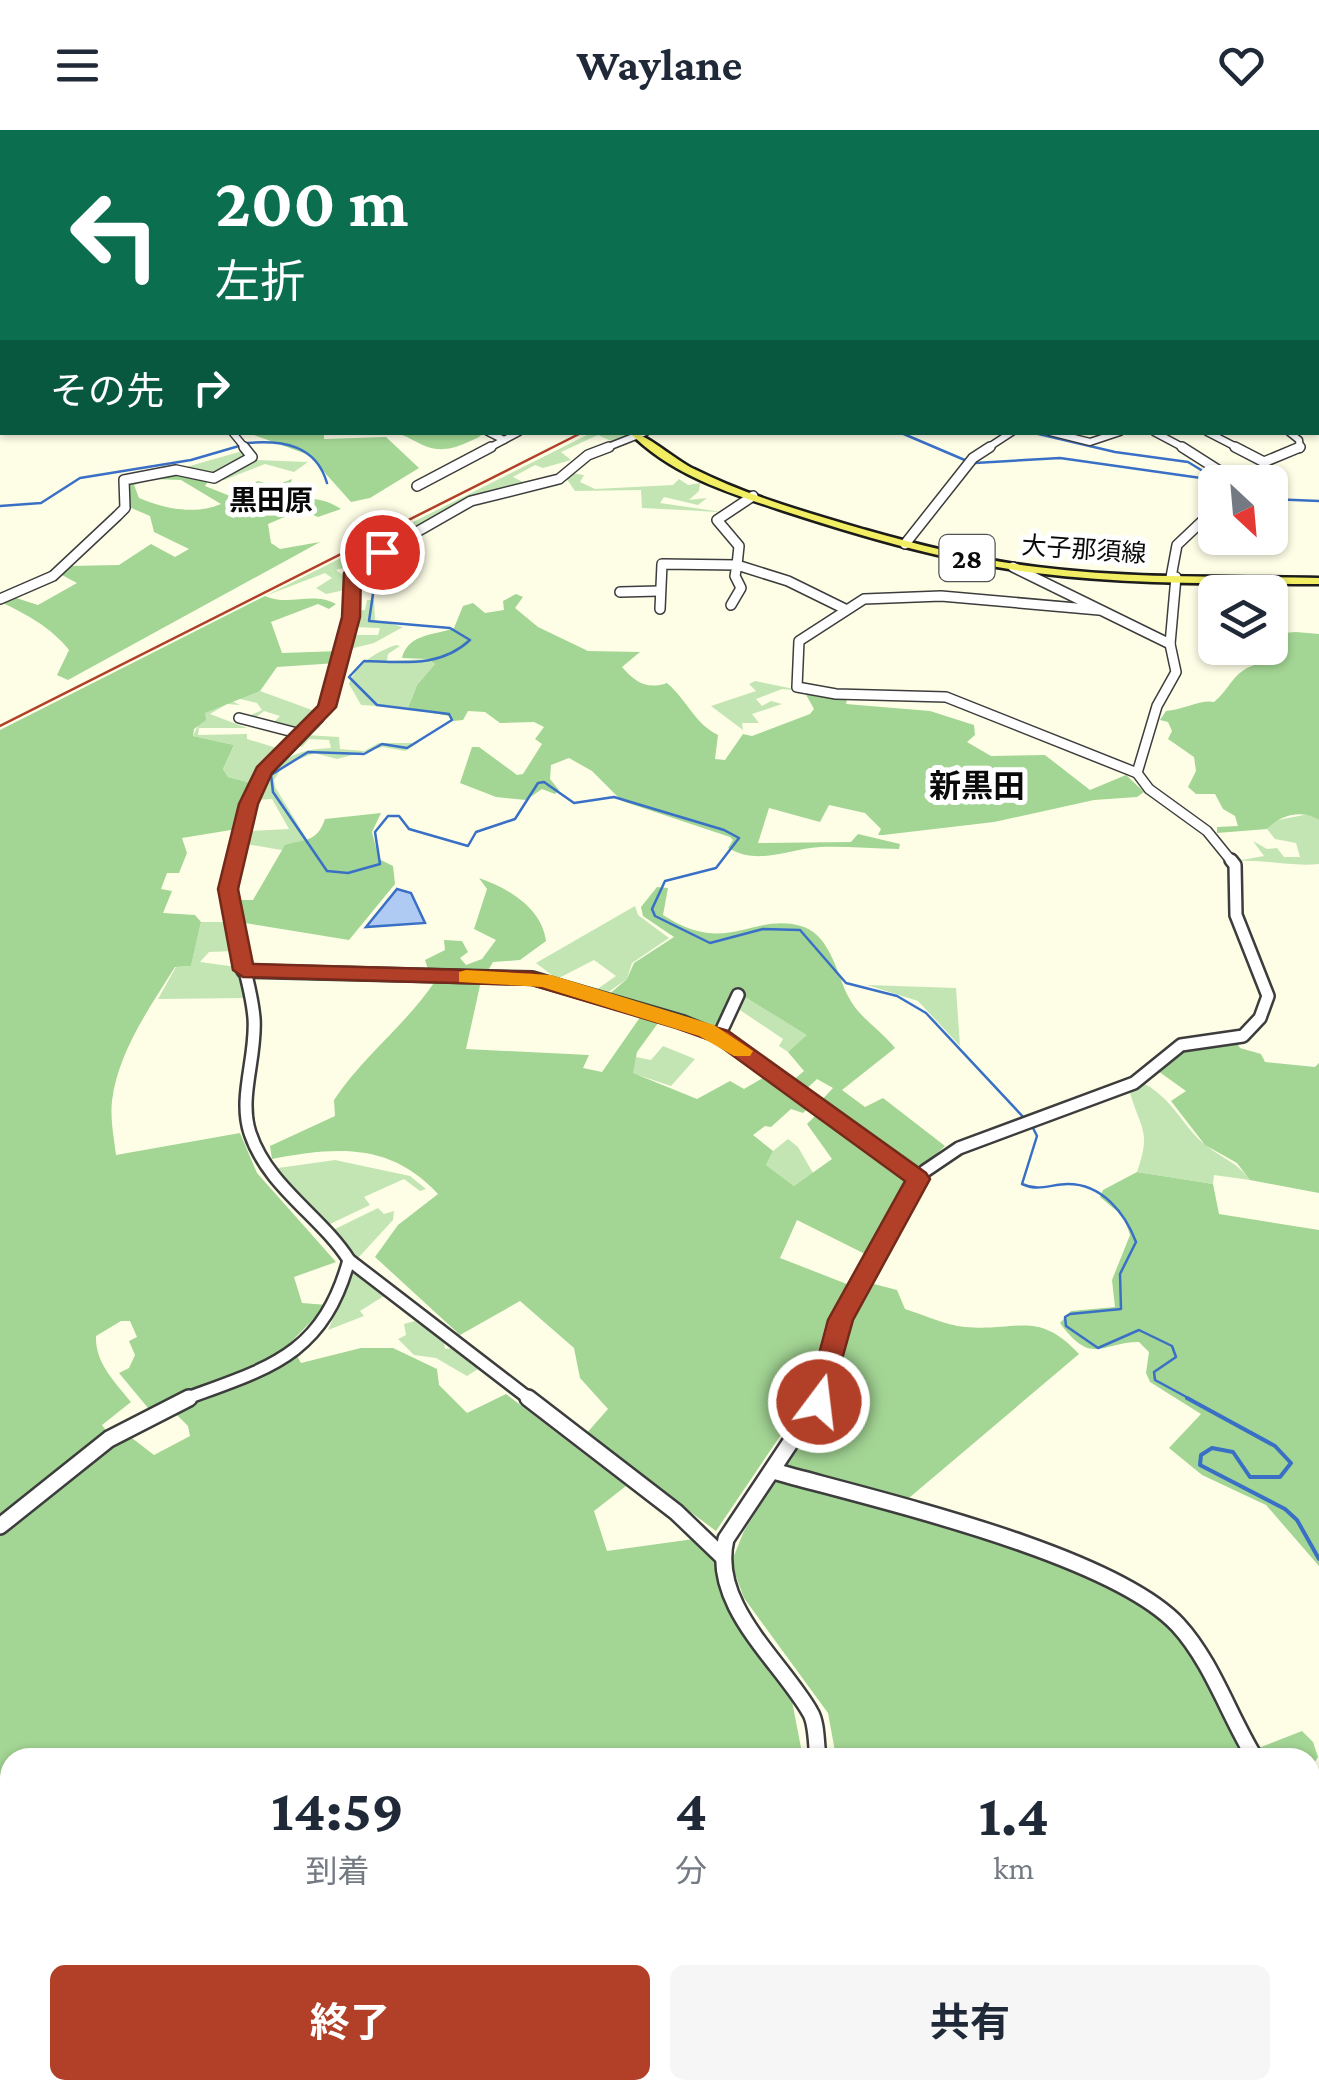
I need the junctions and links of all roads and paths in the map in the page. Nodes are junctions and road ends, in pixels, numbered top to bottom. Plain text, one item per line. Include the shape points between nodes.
1 (234, 435) edge
2 (494, 435) edge
3 (513, 435) edge
4 (638, 435) edge
5 (641, 435) edge
6 (1007, 435) edge
7 (1062, 435) edge
8 (1111, 435) edge
9 (1160, 435) edge
10 (1212, 435) edge
11 (1292, 435) edge
12 (504, 440) junction
13 (1215, 465) edge
14 (417, 486) dead end
15 (753, 496) junction
16 (1198, 523) edge
17 (905, 544) junction
18 (738, 565) junction
19 (1013, 567) junction
20 (1174, 577) junction
21 (1319, 581) edge
22 (620, 592) dead end
23 (659, 592) junction
24 (0, 599) edge
25 (731, 606) dead end
26 (660, 608) dead end
27 (845, 610) junction
28 (1099, 610) junction
29 (1170, 644) junction
30 (238, 718) dead end
31 (301, 734) junction
32 (1137, 773) junction
33 (243, 970) junction
34 (738, 995) dead end
35 (720, 1036) junction
36 (918, 1179) junction
37 (349, 1260) junction
38 (773, 1471) junction
39 (0, 1526) edge
40 (722, 1556) junction
41 (817, 1748) edge
42 (1250, 1748) edge

1 - 24 street via 253,456 214,478 176,470 124,480 125,508 117,516 53,576
2 - 12 street
3 - 12 street
4 - 31 street via 588,455 559,479 471,501 357,566 331,696
5 - 15 main road, 大子那須線 / 28 via 682,468
6 - 17 street via 972,458
7 - 8 street via 1090,442
9 - 13 street
10 - 11 street via 1264,462 1301,450
12 - 14 street
15 - 17 main road, 大子那須線 / 28
15 - 18 street via 717,520 739,546
16 - 20 street via 1176,542 1170,558
17 - 19 main road, 大子那須線 / 28
18 - 23 street via 662,564
18 - 25 street via 741,588
18 - 27 street
19 - 20 main road, 大子那須線 / 28
19 - 28 street
20 - 21 main road, 大子那須線 / 28
20 - 29 street
22 - 23 street
23 - 26 street
27 - 28 street via 864,599 941,596
27 - 32 street via 799,641 797,688 946,698
28 - 29 street
29 - 32 street via 1176,672
30 - 31 street
31 - 33 street via 263,771 248,804 228,889
32 - 36 street via 1207,830 1234,865 1234,908 1268,996 1260,1018 1243,1036 1169,1051 1122,1088 959,1148
33 - 35 street via 544,980
33 - 37 street via 254,1019 250,1132 278,1184
34 - 35 street
35 - 36 street
36 - 38 street via 840,1320 819,1402
37 - 39 street via 330,1316 291,1354 247,1379 146,1416
37 - 40 street via 676,1512
38 - 40 street via 726,1539
38 - 42 street via 997,1539 1130,1588 1177,1624
40 - 41 street via 733,1598 813,1715

